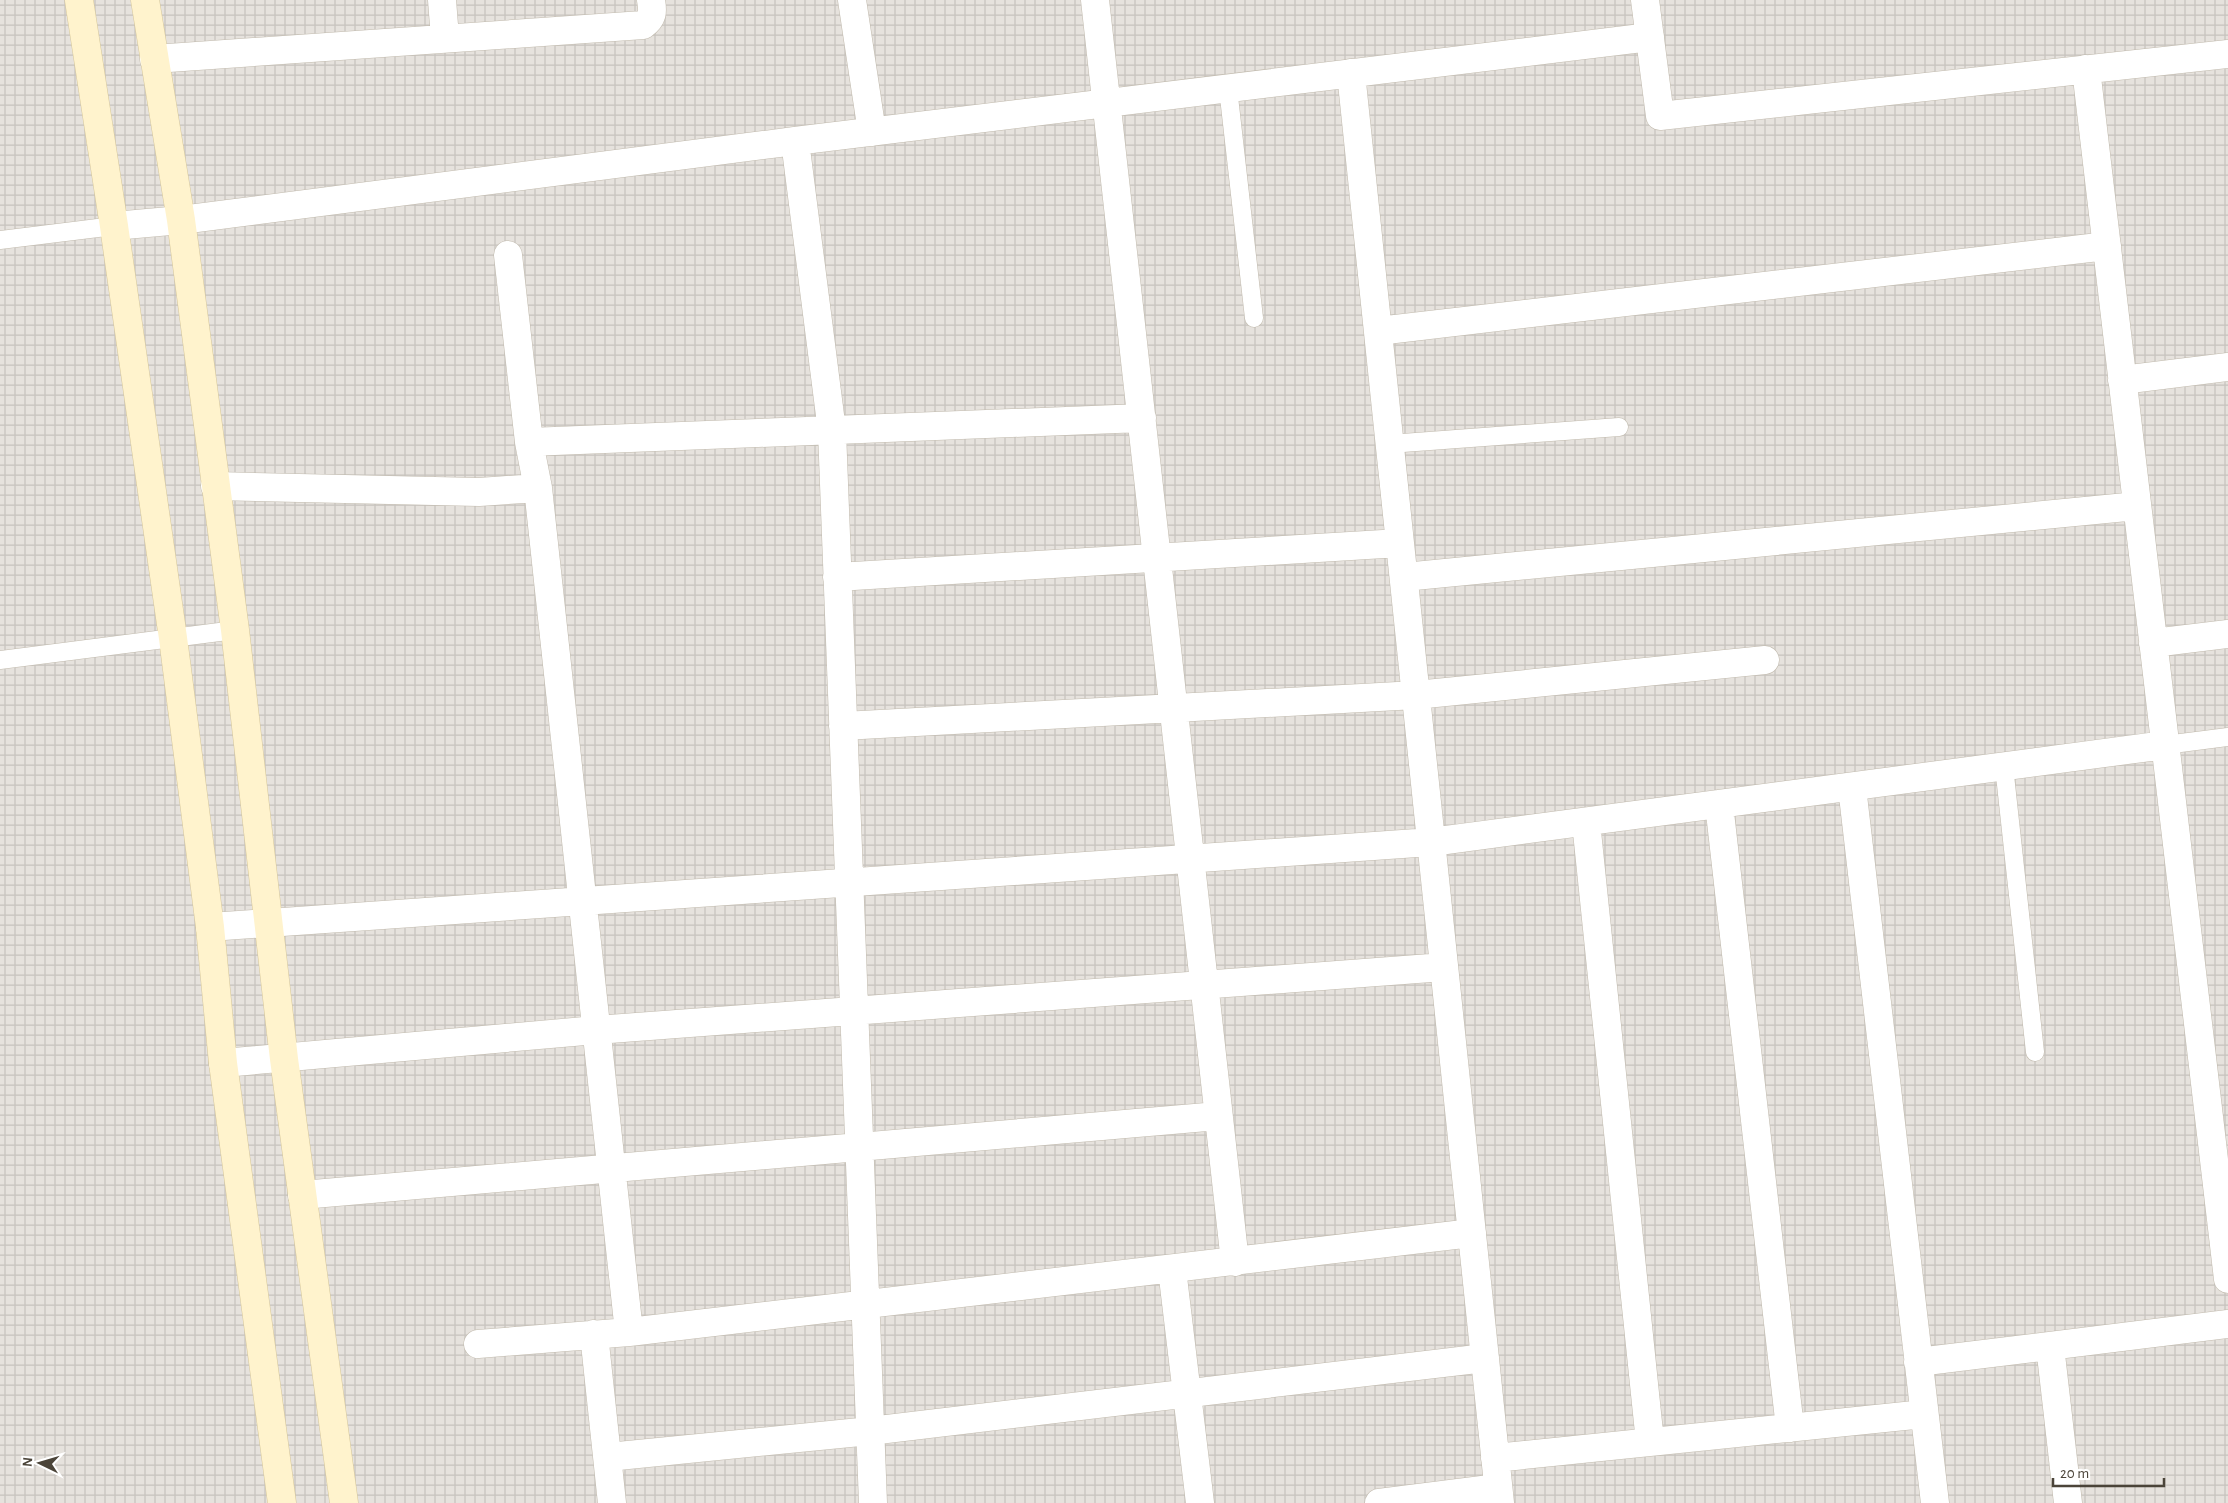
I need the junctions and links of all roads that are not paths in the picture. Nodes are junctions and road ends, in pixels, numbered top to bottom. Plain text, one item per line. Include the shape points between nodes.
1 (80, 0) edge
2 (145, 0) edge
3 (442, 0) edge
4 (651, 0) edge
5 (852, 0) edge
6 (1096, 0) edge
7 (1645, 0) edge
8 (1650, 37) junction
9 (446, 38) junction
10 (2228, 54) edge
11 (154, 59) junction
12 (2086, 69) junction
13 (1351, 73) junction
14 (1228, 88) junction
15 (1107, 103) junction
16 (872, 132) junction
17 (795, 141) junction
18 (181, 220) junction
19 (114, 226) junction
20 (0, 240) edge
21 (2106, 246) junction
22 (508, 255) dead end
23 (1254, 318) dead end
24 (1378, 331) junction
25 (2228, 367) edge
26 (2122, 380) junction
27 (1142, 418) junction
28 (1619, 427) dead end
29 (832, 431) junction
30 (529, 442) junction
31 (1389, 444) junction
32 (215, 486) junction
33 (538, 488) junction
34 (2137, 506) junction
35 (1400, 543) junction
36 (1157, 558) junction
37 (837, 577) junction
38 (1404, 577) junction
39 (236, 630) junction
40 (2228, 634) edge
41 (173, 638) junction
42 (2153, 643) junction
43 (0, 660) edge
44 (1765, 660) dead end
45 (1416, 695) junction
46 (1174, 708) junction
47 (843, 726) junction
48 (2228, 737) edge
49 (2165, 745) junction
50 (2004, 766) junction
51 (1852, 787) junction
52 (1719, 804) junction
53 (1586, 822) junction
54 (1431, 842) junction
55 (1190, 859) junction
56 (849, 882) junction
57 (581, 900) junction
58 (270, 923) junction
59 (210, 927) junction
60 (1444, 967) junction
61 (1204, 986) junction
62 (854, 1011) junction
63 (596, 1030) junction
64 (2035, 1052) dead end
65 (284, 1058) junction
66 (223, 1063) junction
67 (1218, 1116) junction
68 (859, 1146) junction
69 (612, 1168) junction
70 (302, 1196) junction
71 (1472, 1233) junction
72 (1235, 1262) junction
73 (1172, 1269) junction
74 (2228, 1279) edge
75 (865, 1305) junction
76 (2228, 1324) edge
77 (629, 1332) junction
78 (594, 1334) junction
79 (478, 1344) dead end
80 (2050, 1346) junction
81 (1485, 1358) junction
82 (1918, 1362) junction
83 (1188, 1393) junction
84 (1924, 1414) junction
85 (1790, 1428) junction
86 (870, 1430) junction
87 (1650, 1442) junction
88 (608, 1457) junction
89 (1494, 1458) junction
90 (1499, 1496) edge
91 (282, 1503) edge
92 (344, 1503) edge
93 (612, 1503) edge
94 (872, 1503) edge
95 (1200, 1503) edge
96 (1379, 1503) edge
97 (1935, 1503) edge
98 (2068, 1503) edge

1 - 19 main road
2 - 11 main road
3 - 9 street
4 - 9 street via 653,12 643,25
5 - 16 street
6 - 15 street
7 - 8 street
8 - 12 street via 1660,116
8 - 13 street
9 - 11 street
10 - 12 street
11 - 18 main road
12 - 21 street
13 - 14 street
13 - 24 street
14 - 15 street
14 - 23 lane
15 - 16 street
15 - 27 street
16 - 17 street
17 - 18 street
17 - 29 street
18 - 19 street
18 - 32 main road
19 - 20 lane
19 - 41 main road
21 - 24 street
21 - 26 street
22 - 30 street
24 - 31 street
25 - 26 street
26 - 34 street
27 - 29 street
27 - 36 street
28 - 31 lane
29 - 30 street
29 - 37 street
30 - 33 street
31 - 35 street
32 - 33 street via 479,492
32 - 39 main road
33 - 57 street
34 - 38 street
34 - 42 street
35 - 36 street
35 - 38 street
36 - 37 street
36 - 46 street
37 - 47 street
38 - 45 street
39 - 41 lane
39 - 58 main road
40 - 42 street
41 - 43 lane
41 - 59 main road
42 - 49 street
44 - 45 street
45 - 46 street
45 - 54 street
46 - 47 street
46 - 55 street
47 - 56 street
48 - 49 lane
49 - 50 street
49 - 74 street
50 - 51 street
50 - 64 lane
51 - 52 street
51 - 82 street
52 - 53 street
52 - 85 street
53 - 54 street
53 - 87 street
54 - 55 street
54 - 60 street
55 - 56 street
55 - 61 street
56 - 57 street
56 - 62 street
57 - 58 street
57 - 63 street
58 - 59 street
58 - 65 main road
59 - 66 main road
60 - 61 street
60 - 71 street
61 - 62 street
61 - 67 street
62 - 63 street
62 - 68 street
63 - 65 street
63 - 69 street
65 - 66 street
65 - 70 main road
66 - 91 main road
67 - 68 street
67 - 72 street
68 - 69 street
68 - 75 street
69 - 70 street
69 - 77 street
70 - 92 main road
71 - 72 street
71 - 81 street
72 - 73 street
73 - 75 street
73 - 83 street
75 - 77 street
75 - 86 street
76 - 80 street
77 - 78 street
78 - 79 street
78 - 88 street
80 - 82 street
80 - 98 street
81 - 83 street
81 - 89 street
82 - 84 street
83 - 86 street
83 - 95 street
84 - 85 street
84 - 97 street
85 - 87 street
86 - 88 street
86 - 94 street
87 - 89 street
88 - 93 street
89 - 90 street
90 - 96 street

